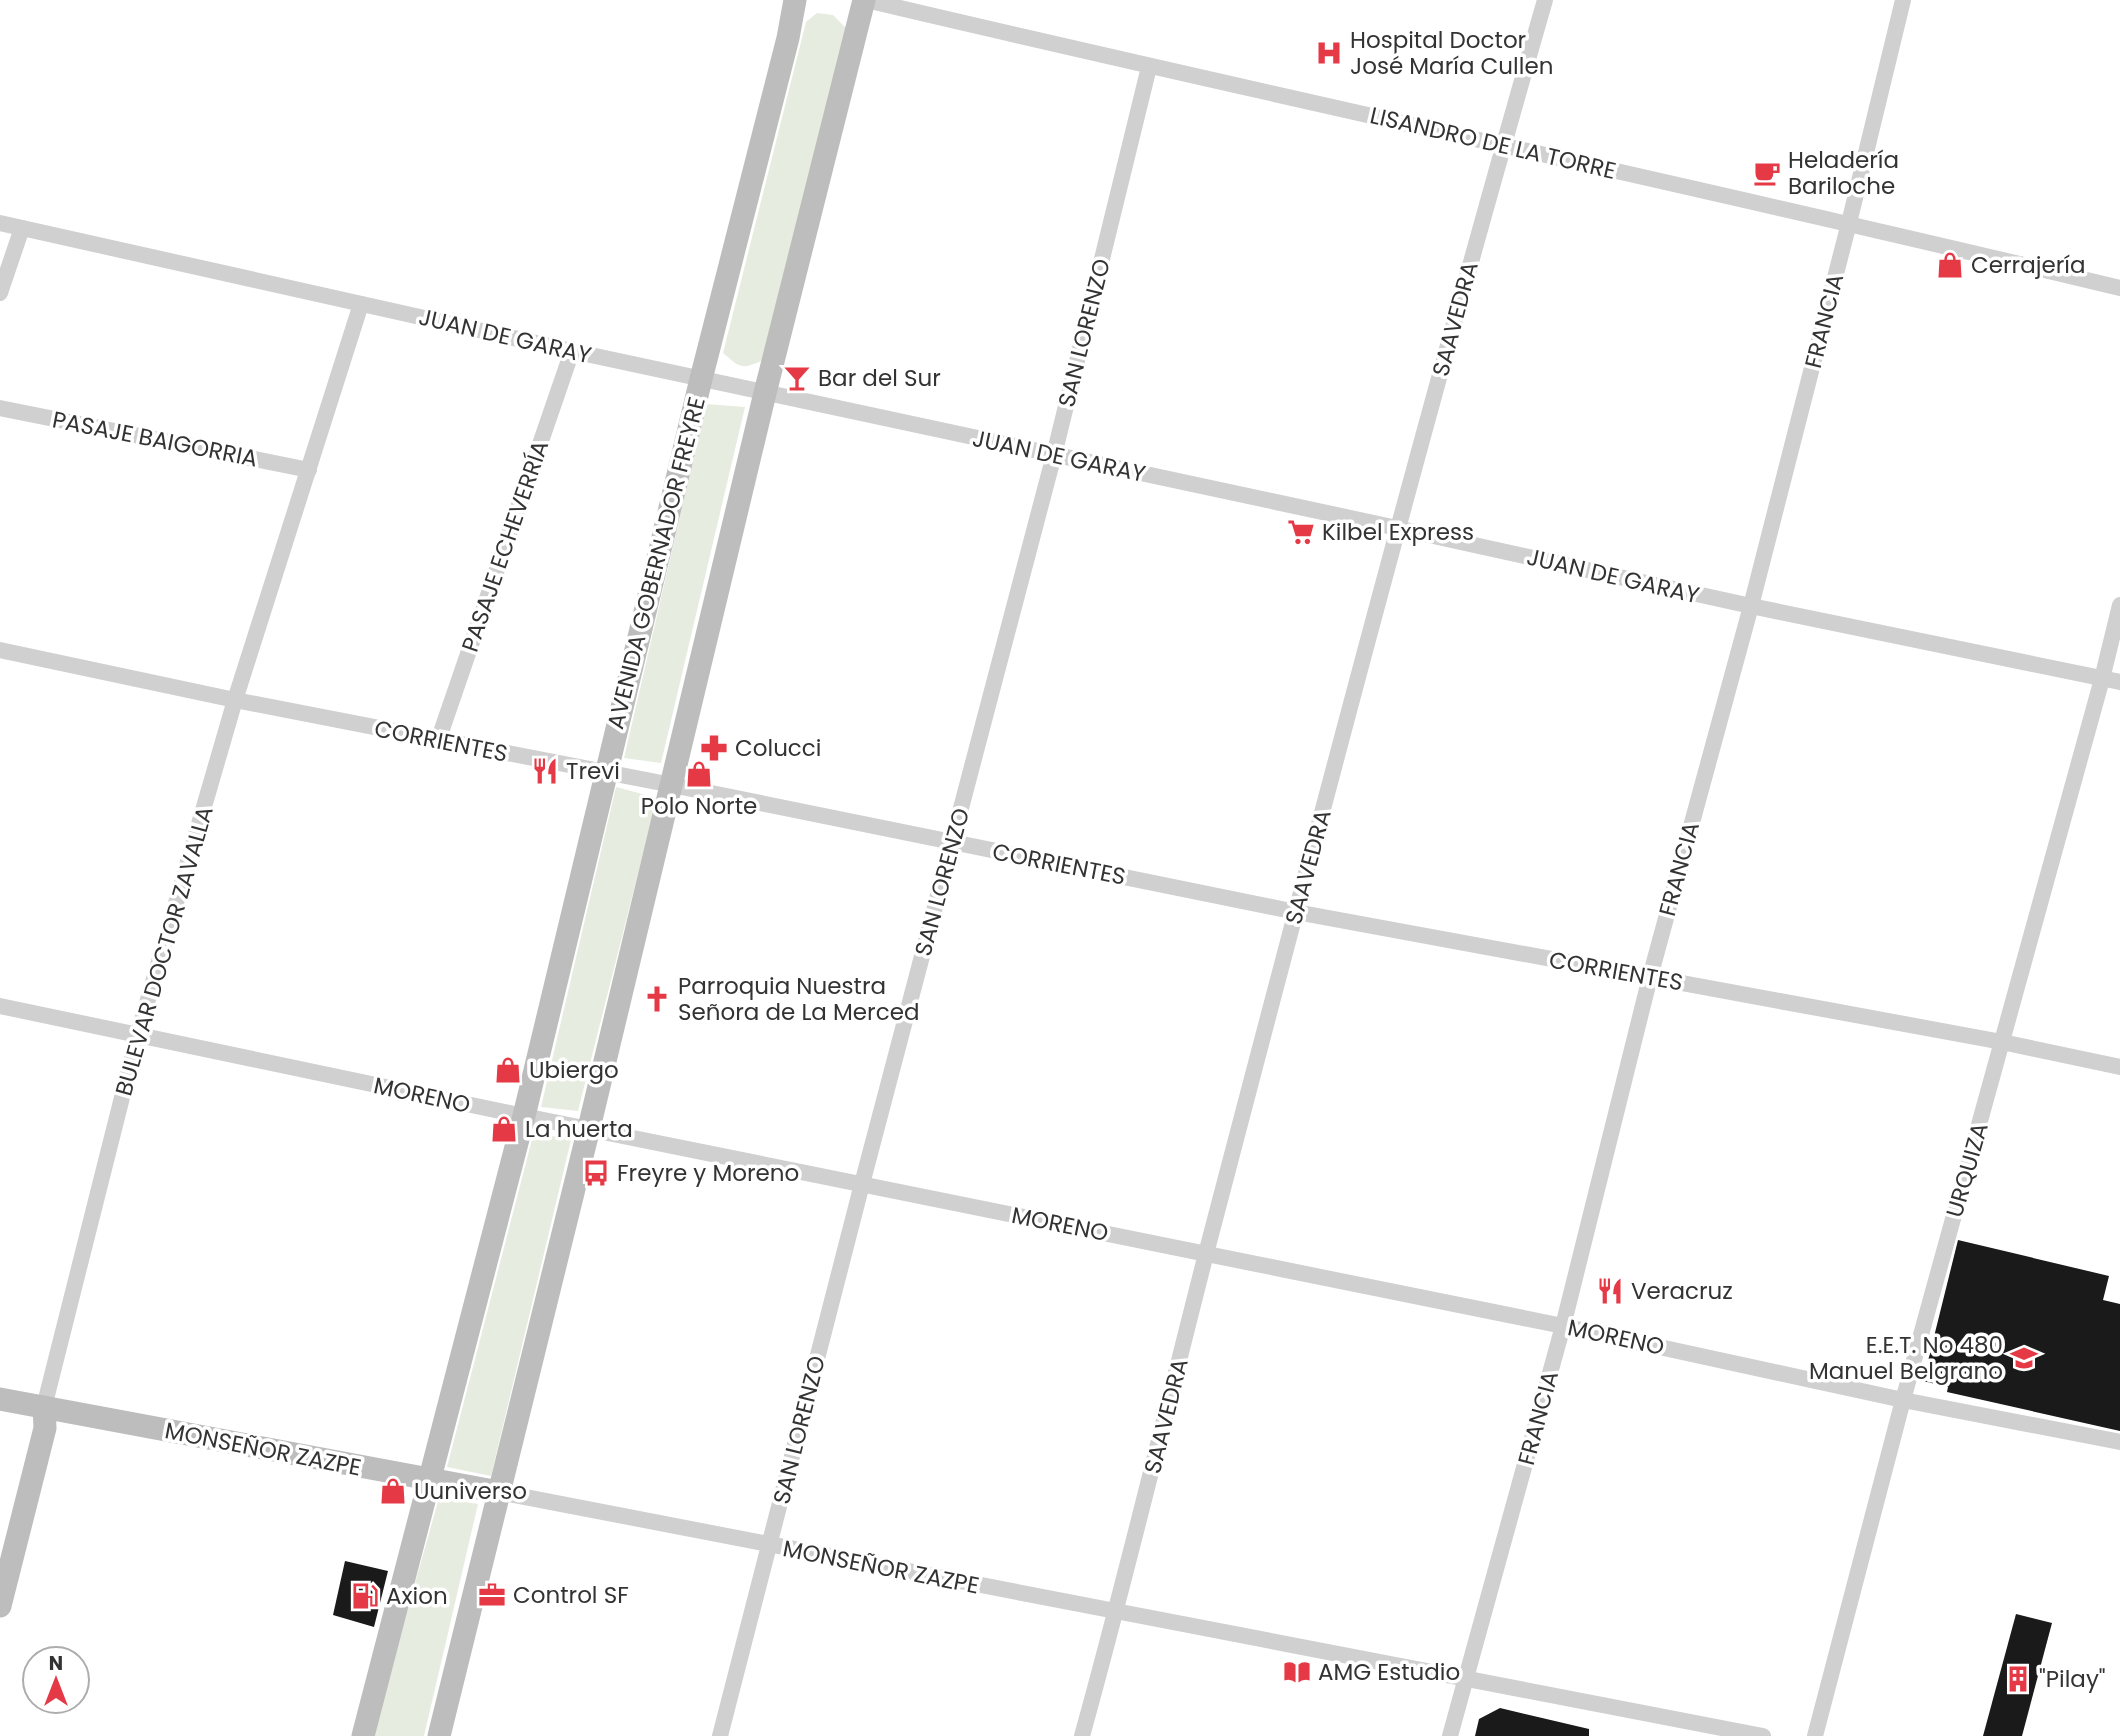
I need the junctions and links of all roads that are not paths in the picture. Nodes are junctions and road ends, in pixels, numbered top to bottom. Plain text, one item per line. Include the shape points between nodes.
1 (795, 0) edge
2 (865, 0) edge
3 (1545, 0) edge
4 (1903, 0) edge
5 (1149, 67) junction
6 (1503, 146) junction
7 (0, 223) edge
8 (1849, 223) junction
9 (22, 228) junction
10 (2120, 288) edge
11 (0, 293) edge
12 (361, 304) junction
13 (572, 351) junction
14 (701, 379) junction
15 (765, 393) junction
16 (0, 408) edge
17 (1054, 455) junction
18 (309, 470) junction
19 (1397, 528) junction
20 (2120, 605) edge
21 (1751, 606) junction
22 (0, 650) edge
23 (2102, 679) junction
24 (2120, 682) edge
25 (235, 700) junction
26 (438, 741) junction
27 (605, 773) junction
28 (672, 785) junction
29 (952, 842) junction
30 (1296, 912) junction
31 (1650, 977) junction
32 (0, 1006) edge
33 (138, 1034) junction
34 (2002, 1042) junction
35 (2120, 1067) edge
36 (524, 1116) junction
37 (589, 1128) junction
38 (862, 1184) junction
39 (1206, 1254) junction
40 (1563, 1325) junction
41 (0, 1399) edge
42 (1903, 1400) junction
43 (44, 1407) junction
44 (2120, 1442) edge
45 (430, 1480) junction
46 (499, 1492) junction
47 (769, 1546) junction
48 (0, 1606) edge
49 (1117, 1612) junction
50 (1467, 1677) junction
51 (363, 1736) edge
52 (439, 1736) edge
53 (720, 1736) edge
54 (1082, 1736) edge
55 (1450, 1736) edge
56 (1763, 1736) edge
57 (1815, 1736) edge

1 - 14 main road, AVENIDA GOBERNADOR FREYRE
2 - 5 street, LISANDRO DE LA TORRE
2 - 15 main road
3 - 6 street, SAAVEDRA
4 - 8 street, FRANCIA
5 - 6 street, LISANDRO DE LA TORRE
5 - 17 street, SAN LORENZO
6 - 8 street, LISANDRO DE LA TORRE
6 - 19 street, SAAVEDRA
7 - 9 street, JUAN DE GARAY
8 - 10 street, LISANDRO DE LA TORRE
8 - 21 street, FRANCIA
9 - 11 street
9 - 12 street, JUAN DE GARAY
12 - 13 street, JUAN DE GARAY
12 - 18 street, BULEVAR DOCTOR ZAVALLA
13 - 14 street, JUAN DE GARAY
13 - 26 street, PASAJE ECHEVERRÍA
14 - 15 street, JUAN DE GARAY
14 - 27 main road, AVENIDA GOBERNADOR FREYRE
15 - 17 street, JUAN DE GARAY
15 - 28 main road
16 - 18 street, PASAJE BAIGORRIA
17 - 19 street, JUAN DE GARAY
17 - 29 street, SAN LORENZO
18 - 25 street, BULEVAR DOCTOR ZAVALLA
19 - 21 street, JUAN DE GARAY
19 - 30 street, SAAVEDRA
20 - 23 street, URQUIZA
21 - 23 street, JUAN DE GARAY
21 - 31 street, FRANCIA
22 - 25 street, CORRIENTES
23 - 24 street, JUAN DE GARAY
23 - 34 street, URQUIZA
25 - 26 street, CORRIENTES
25 - 33 street, BULEVAR DOCTOR ZAVALLA
26 - 27 street, CORRIENTES
27 - 28 street, CORRIENTES
27 - 36 main road, AVENIDA GOBERNADOR FREYRE
28 - 29 street, CORRIENTES
28 - 37 main road
29 - 30 street, CORRIENTES
29 - 38 street, SAN LORENZO
30 - 31 street, CORRIENTES
30 - 39 street, SAAVEDRA
31 - 34 street, CORRIENTES
31 - 40 street, FRANCIA
32 - 33 street, MORENO
33 - 36 street, MORENO
33 - 43 street, BULEVAR DOCTOR ZAVALLA
34 - 35 street, CORRIENTES
34 - 42 street, URQUIZA
36 - 37 street, MORENO
36 - 45 main road, AVENIDA GOBERNADOR FREYRE
37 - 38 street, MORENO
37 - 46 main road
38 - 39 street, MORENO
38 - 47 street, SAN LORENZO
39 - 40 street, MORENO
39 - 49 street, SAAVEDRA
40 - 42 street, MORENO
40 - 50 street, FRANCIA
41 - 43 main road, MONSEÑOR ZAZPE
42 - 44 street, MORENO
42 - 57 street, URQUIZA
43 - 45 main road, MONSEÑOR ZAZPE
43 - 48 main road, BULEVAR DOCTOR ZAVALLA via 45,1428
45 - 46 main road, MONSEÑOR ZAZPE
45 - 51 main road, AVENIDA GOBERNADOR FREYRE
46 - 47 street, MONSEÑOR ZAZPE
46 - 52 main road
47 - 49 street, MONSEÑOR ZAZPE
47 - 53 street, SAN LORENZO
49 - 50 street, MONSEÑOR ZAZPE
49 - 54 street, SAAVEDRA
50 - 55 street, FRANCIA
50 - 56 street, MONSEÑOR ZAZPE

